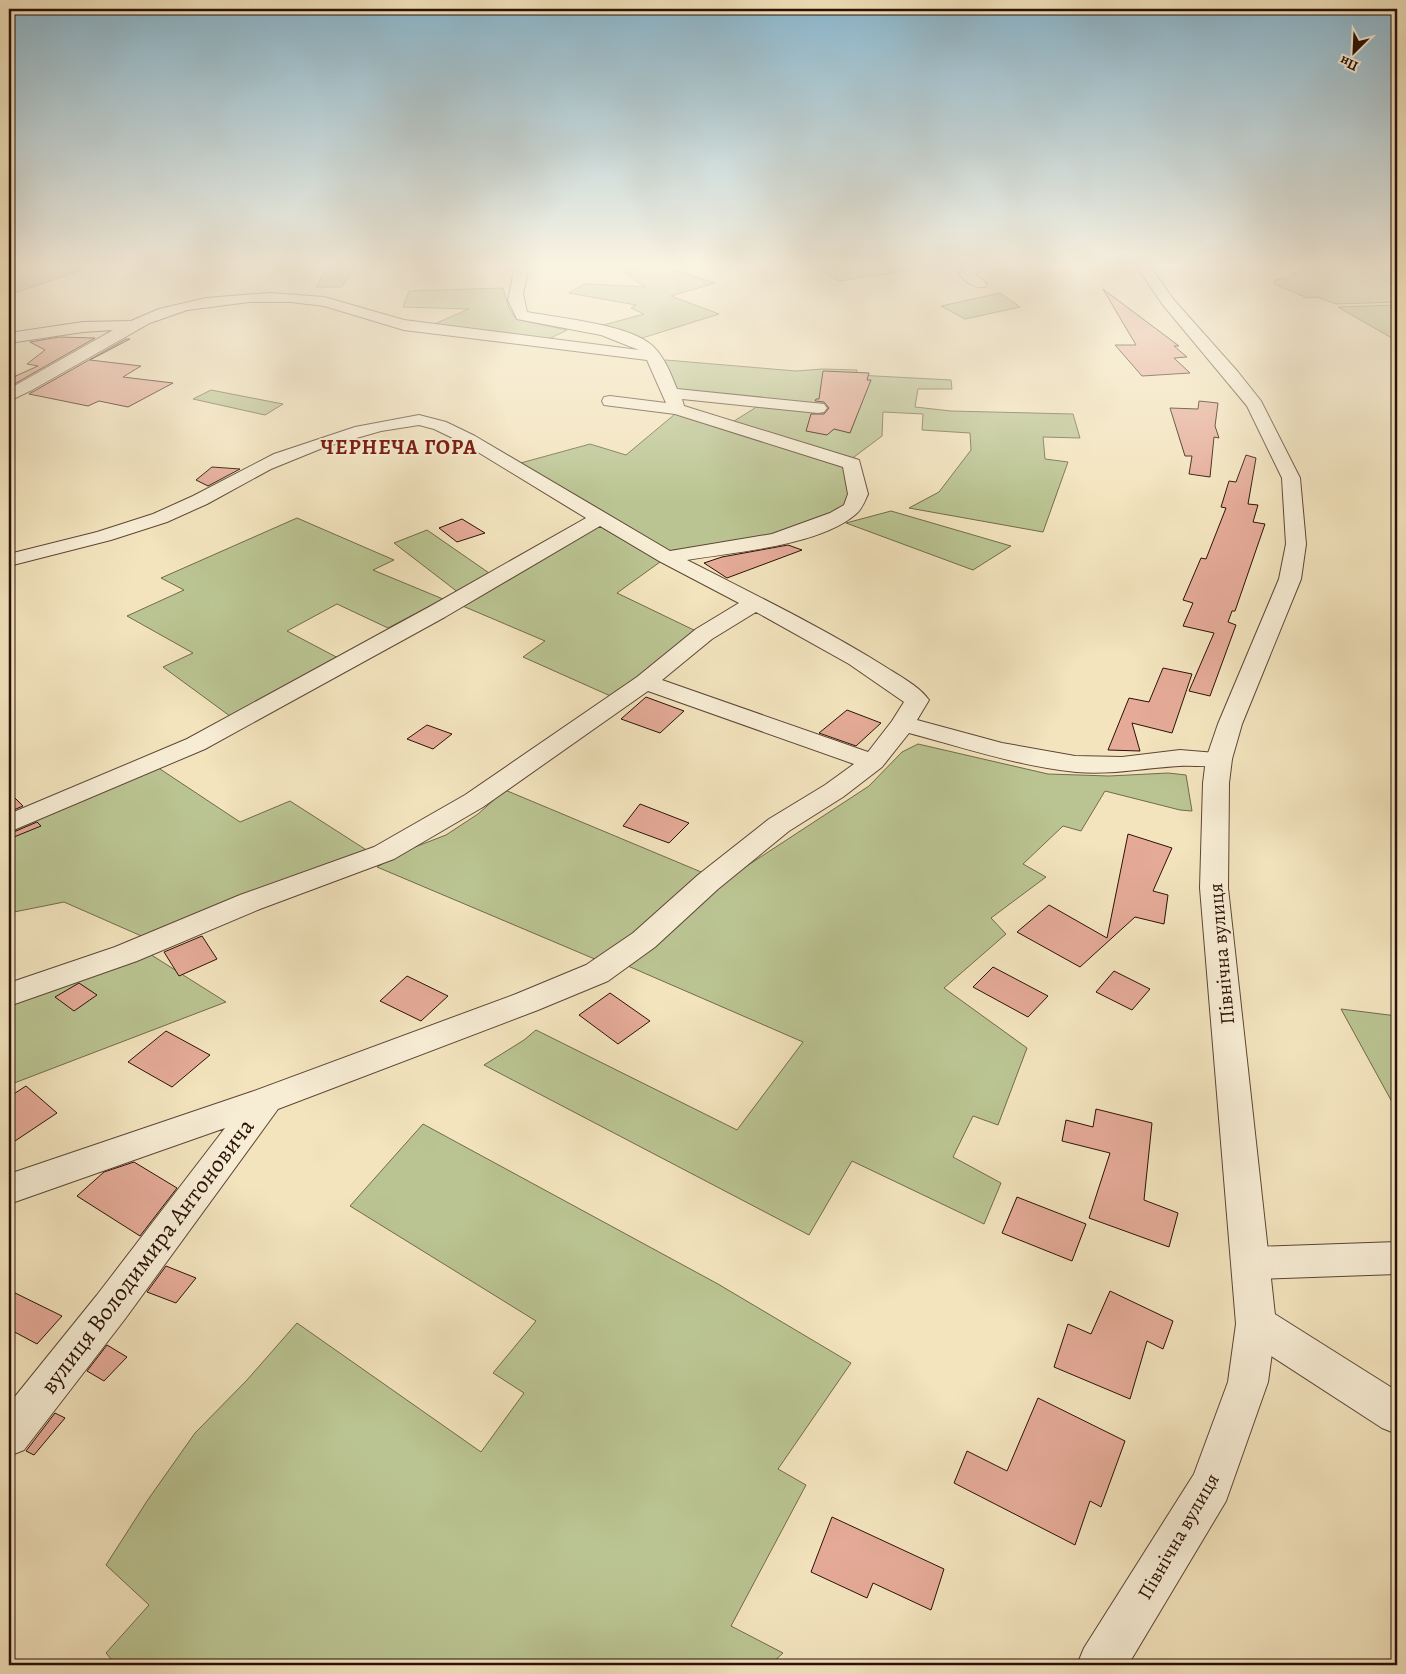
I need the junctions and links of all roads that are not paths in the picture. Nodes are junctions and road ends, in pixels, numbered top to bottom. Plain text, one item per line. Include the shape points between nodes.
1 (102, 344) edge
2 (556, 344) edge
3 (639, 344) edge
4 (1205, 344) edge
5 (651, 356) junction
6 (9, 396) edge
7 (610, 401) dead end
8 (674, 401) junction
9 (818, 408) dead end
10 (600, 518) junction
11 (668, 558) junction
12 (9, 560) edge
13 (756, 602) junction
14 (645, 682) junction
15 (903, 724) junction
16 (1219, 759) junction
17 (873, 762) junction
18 (9, 824) edge
19 (9, 995) edge
20 (266, 1100) junction
21 (9, 1189) edge
22 (1397, 1258) edge
23 (1252, 1263) junction
24 (1256, 1324) junction
25 (1397, 1414) edge
26 (9, 1436) edge
27 (1101, 1665) edge

1 - 6 street
2 - 5 street
3 - 5 street
4 - 16 street, Північна вулиця via 1254,405 1291,478 1296,544 1290,579 1230,724
5 - 8 street
7 - 8 street
8 - 9 street
8 - 11 street via 852,464 858,494 850,509 819,525 733,548
10 - 11 street
10 - 12 street via 480,447 423,419 366,430 310,446 160,518
10 - 18 street via 421,621 196,744
11 - 13 street
13 - 14 street via 704,634
13 - 15 street via 893,681 917,700
14 - 17 street
14 - 19 street via 474,801 384,853 250,902 126,954
15 - 16 street via 1000,750 1075,764 1122,765 1180,758
15 - 17 street
16 - 23 street, Північна вулиця via 1214,888
17 - 20 street via 834,792 779,825 708,882 644,940 597,973
20 - 21 street
20 - 26 street, вулиця Володимира Антоновича via 112,1307
22 - 23 street
23 - 24 street, Північна вулиця
24 - 25 street
24 - 27 street, Північна вулиця via 1248,1382 1211,1486

